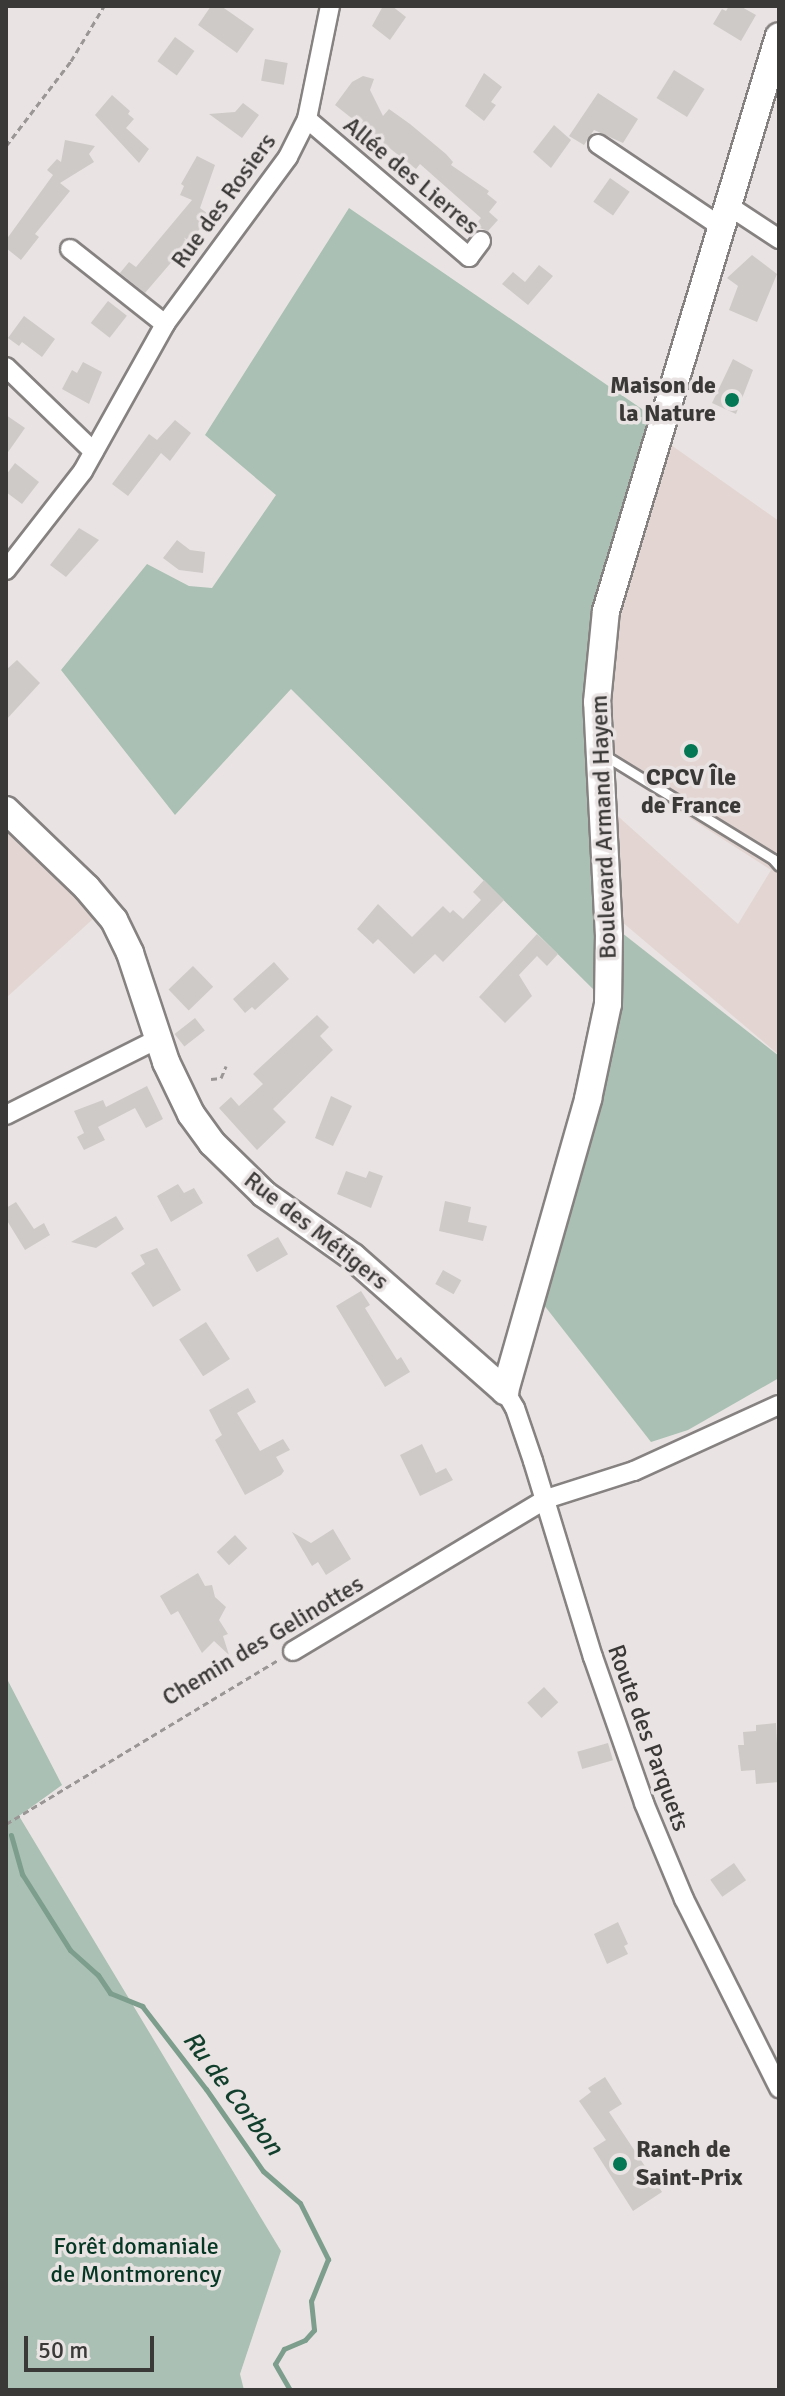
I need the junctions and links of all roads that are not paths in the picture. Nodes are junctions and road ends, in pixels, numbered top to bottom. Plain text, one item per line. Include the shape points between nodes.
1 (330, 6) edge
2 (779, 36) edge
3 (307, 119) junction
4 (598, 144) dead end
5 (726, 217) junction
6 (779, 239) edge
7 (481, 241) dead end
8 (70, 249) dead end
9 (165, 324) junction
10 (6, 367) edge
11 (94, 452) junction
12 (6, 570) edge
13 (598, 751) junction
14 (6, 810) edge
15 (779, 866) edge
16 (156, 1040) junction
17 (6, 1115) edge
18 (505, 1391) junction
19 (779, 1405) edge
20 (546, 1499) junction
21 (293, 1651) road end
22 (779, 2088) edge

1 - 3 street, Rue des Rosiers
2 - 5 main road, Boulevard Armand Hayem
3 - 7 street, Allée des Lierres via 469,257
3 - 9 street, Rue des Rosiers via 288,157
4 - 5 street
5 - 6 street
5 - 13 main road, Boulevard Armand Hayem via 606,611
8 - 9 street
9 - 11 street, Rue des Rosiers
10 - 11 street
11 - 12 street, Rue des Rosiers
13 - 15 lane
13 - 18 main road, Boulevard Armand Hayem via 608,1004 588,1099
14 - 16 main road, Rue des Métigers via 114,920 130,953
16 - 17 street
16 - 18 main road, Rue des Métigers via 191,1114 238,1171 353,1257
18 - 20 street, Route des Parquets
19 - 20 street, Chemin des Gelinottes via 634,1471
20 - 21 street, Chemin des Gelinottes
20 - 22 street, Route des Parquets via 644,1803 684,1899

